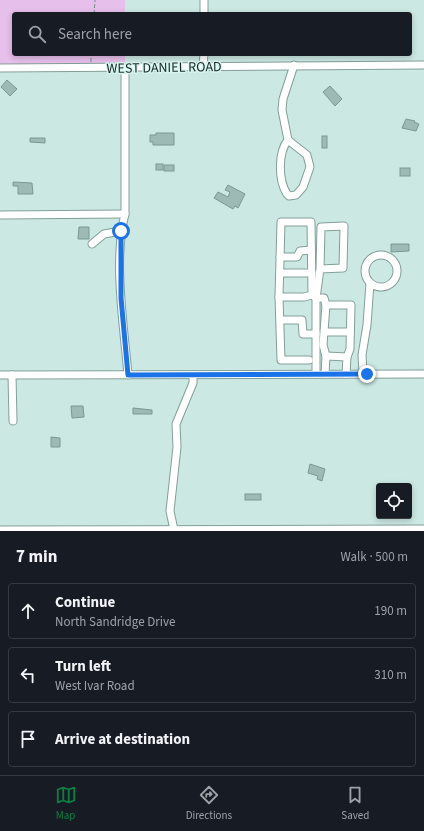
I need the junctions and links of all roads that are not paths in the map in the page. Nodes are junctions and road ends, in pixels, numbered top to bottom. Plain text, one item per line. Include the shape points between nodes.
1 (204, 0) edge
2 (204, 12) edge
3 (204, 56) edge
4 (294, 65) junction
5 (424, 65) edge
6 (204, 66) junction
7 (0, 68) edge
8 (125, 68) junction
9 (288, 140) junction
10 (125, 214) junction
11 (0, 215) edge
12 (121, 231) junction
13 (92, 244) dead end
14 (311, 250) junction
15 (280, 257) junction
16 (320, 269) junction
17 (280, 273) junction
18 (312, 273) junction
19 (370, 283) junction
20 (279, 297) junction
21 (314, 297) junction
22 (326, 305) junction
23 (280, 320) junction
24 (324, 332) junction
25 (350, 332) junction
26 (316, 334) junction
27 (326, 356) junction
28 (347, 357) junction
29 (281, 360) junction
30 (309, 360) dead end
31 (281, 374) junction
32 (316, 374) junction
33 (325, 374) junction
34 (346, 374) junction
35 (363, 374) junction
36 (424, 374) edge
37 (12, 375) junction
38 (128, 375) junction
39 (193, 375) junction
40 (0, 376) edge
41 (13, 421) dead end
42 (424, 529) edge
43 (0, 530) edge
44 (81, 530) edge
45 (174, 530) junction

1 - 2 street
3 - 6 street
4 - 5 street, WEST DANIEL ROAD
4 - 6 street, WEST DANIEL ROAD
4 - 9 street via 282,110
6 - 8 street, WEST DANIEL ROAD
7 - 8 street, WEST DANIEL ROAD
8 - 10 street
9 - 9 street via 282,151 283,183 287,194 293,196 303,187 310,167 307,155
10 - 11 street
10 - 12 street
12 - 13 street via 104,234
12 - 38 street via 121,298
14 - 15 street via 300,251 297,256
14 - 15 street via 310,222 281,222
14 - 18 street
15 - 17 street
16 - 16 street via 343,268 344,226 321,227
16 - 21 street
17 - 18 street
17 - 20 street
18 - 21 street
19 - 19 street via 365,271 369,262 382,255 392,259 397,268 392,283 382,287
19 - 35 street via 362,354
20 - 21 street
20 - 23 street
21 - 22 street via 324,298
21 - 26 street
22 - 24 street
22 - 25 street via 350,305
23 - 26 street via 302,320 303,334
23 - 29 street
24 - 25 street
24 - 27 street via 323,345
25 - 28 street via 350,349
26 - 32 street
27 - 28 street
27 - 33 street
28 - 34 street
29 - 30 street
29 - 31 street
31 - 32 street
31 - 39 street
32 - 33 street
33 - 34 street
34 - 35 street
35 - 36 street
37 - 38 street
37 - 40 street
37 - 41 street
38 - 39 street
39 - 45 street via 193,383 176,424 177,448 170,511
42 - 45 street
43 - 44 street
44 - 45 street

